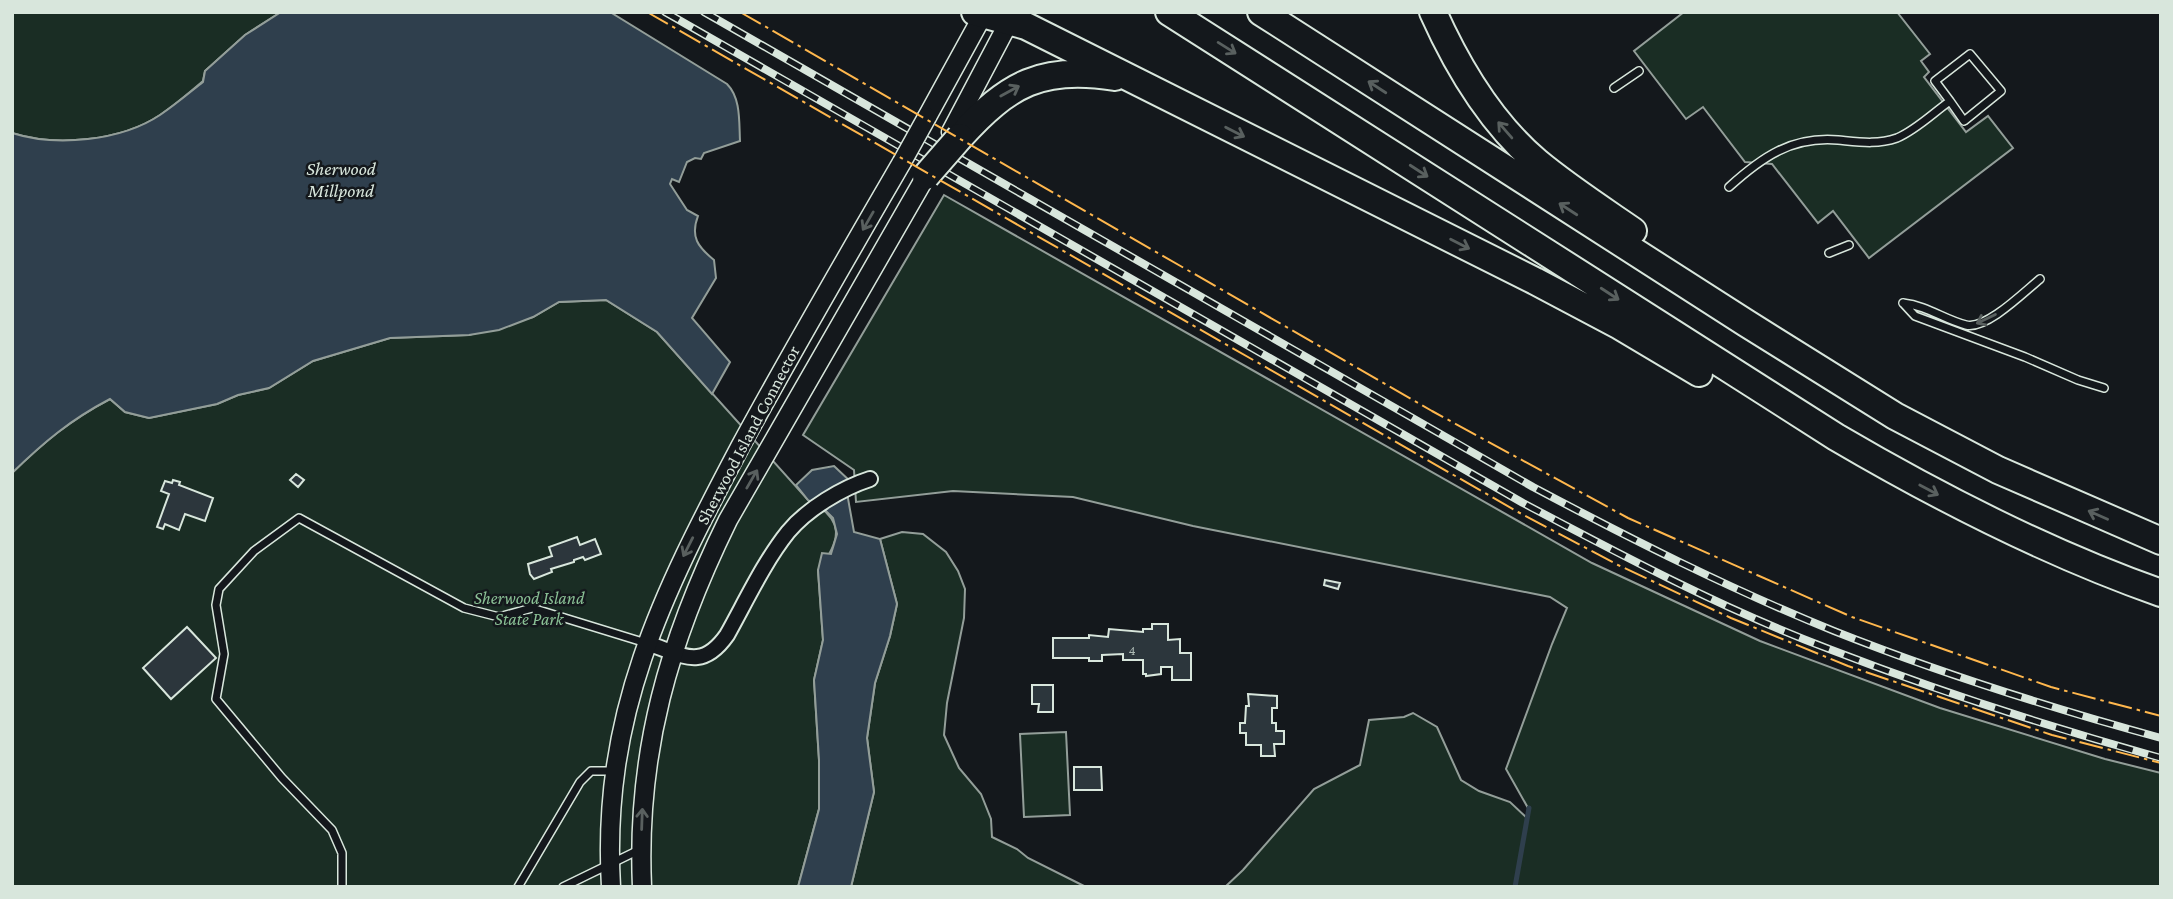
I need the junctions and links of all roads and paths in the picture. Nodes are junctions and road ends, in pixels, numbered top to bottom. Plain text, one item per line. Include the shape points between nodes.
1 (1169, 12) edge
2 (1261, 12) edge
3 (1433, 12) edge
4 (979, 14) edge
5 (1009, 22) junction
6 (1639, 71) dead end
7 (1130, 79) junction
8 (1614, 88) dead end
9 (1950, 101) junction
10 (955, 134) junction
11 (926, 176) joint
12 (1729, 187) dead end
13 (1849, 245) dead end
14 (1829, 253) dead end
15 (2040, 279) dead end
16 (2104, 388) dead end
17 (1895, 416) junction
18 (1886, 467) junction
19 (870, 479) dead end
20 (2161, 541) edge
21 (2161, 593) edge
22 (646, 643) junction
23 (672, 651) junction
24 (614, 771) junction
25 (641, 849) junction
26 (610, 864) junction
27 (342, 887) edge
28 (518, 887) edge
29 (563, 887) edge
30 (611, 887) edge
31 (642, 887) edge

1 -> 18 highway
17 -> 2 highway
17 -> 3 highway via 1535,160 1488,111
4 - 5 highway
4 -> 22 street, Sherwood Island Connector, bridge via 928,117 703,517
5 - 7 highway via 1026,26
5 - 10 street
6 - 8 lane
10 -> 7 highway via 999,97 1042,78 1075,73
7 -> 18 highway via 1558,293 1708,378
9 - 9 lane via 1964,121 2001,91 1970,54 1935,81
9 - 12 lane via 1897,138 1867,144 1811,139 1785,146
10 - 11 highway, bridge
23 -> 11 street, Sherwood Island Connector via 700,575 728,520
13 - 14 lane
15 -> 16 lane via 1985,323 1968,326 1921,305 1903,303 1915,316
20 -> 17 highway via 1998,470
18 -> 21 highway via 2045,546
19 - 23 street via 816,508 788,532 715,650 697,658
22 - 23 street
22 - 24 street, Sherwood Island Connector via 626,706
22 - 27 lane via 531,608 499,617 464,608 299,518 254,551 219,589 216,605 224,654 216,699 332,830 342,853
25 -> 23 street, Sherwood Island Connector via 649,750
24 - 26 street, Sherwood Island Connector
24 - 28 lane via 592,771 580,782
25 - 26 lane
25 - 31 street, Sherwood Island Connector
26 - 29 lane
26 - 30 street, Sherwood Island Connector

